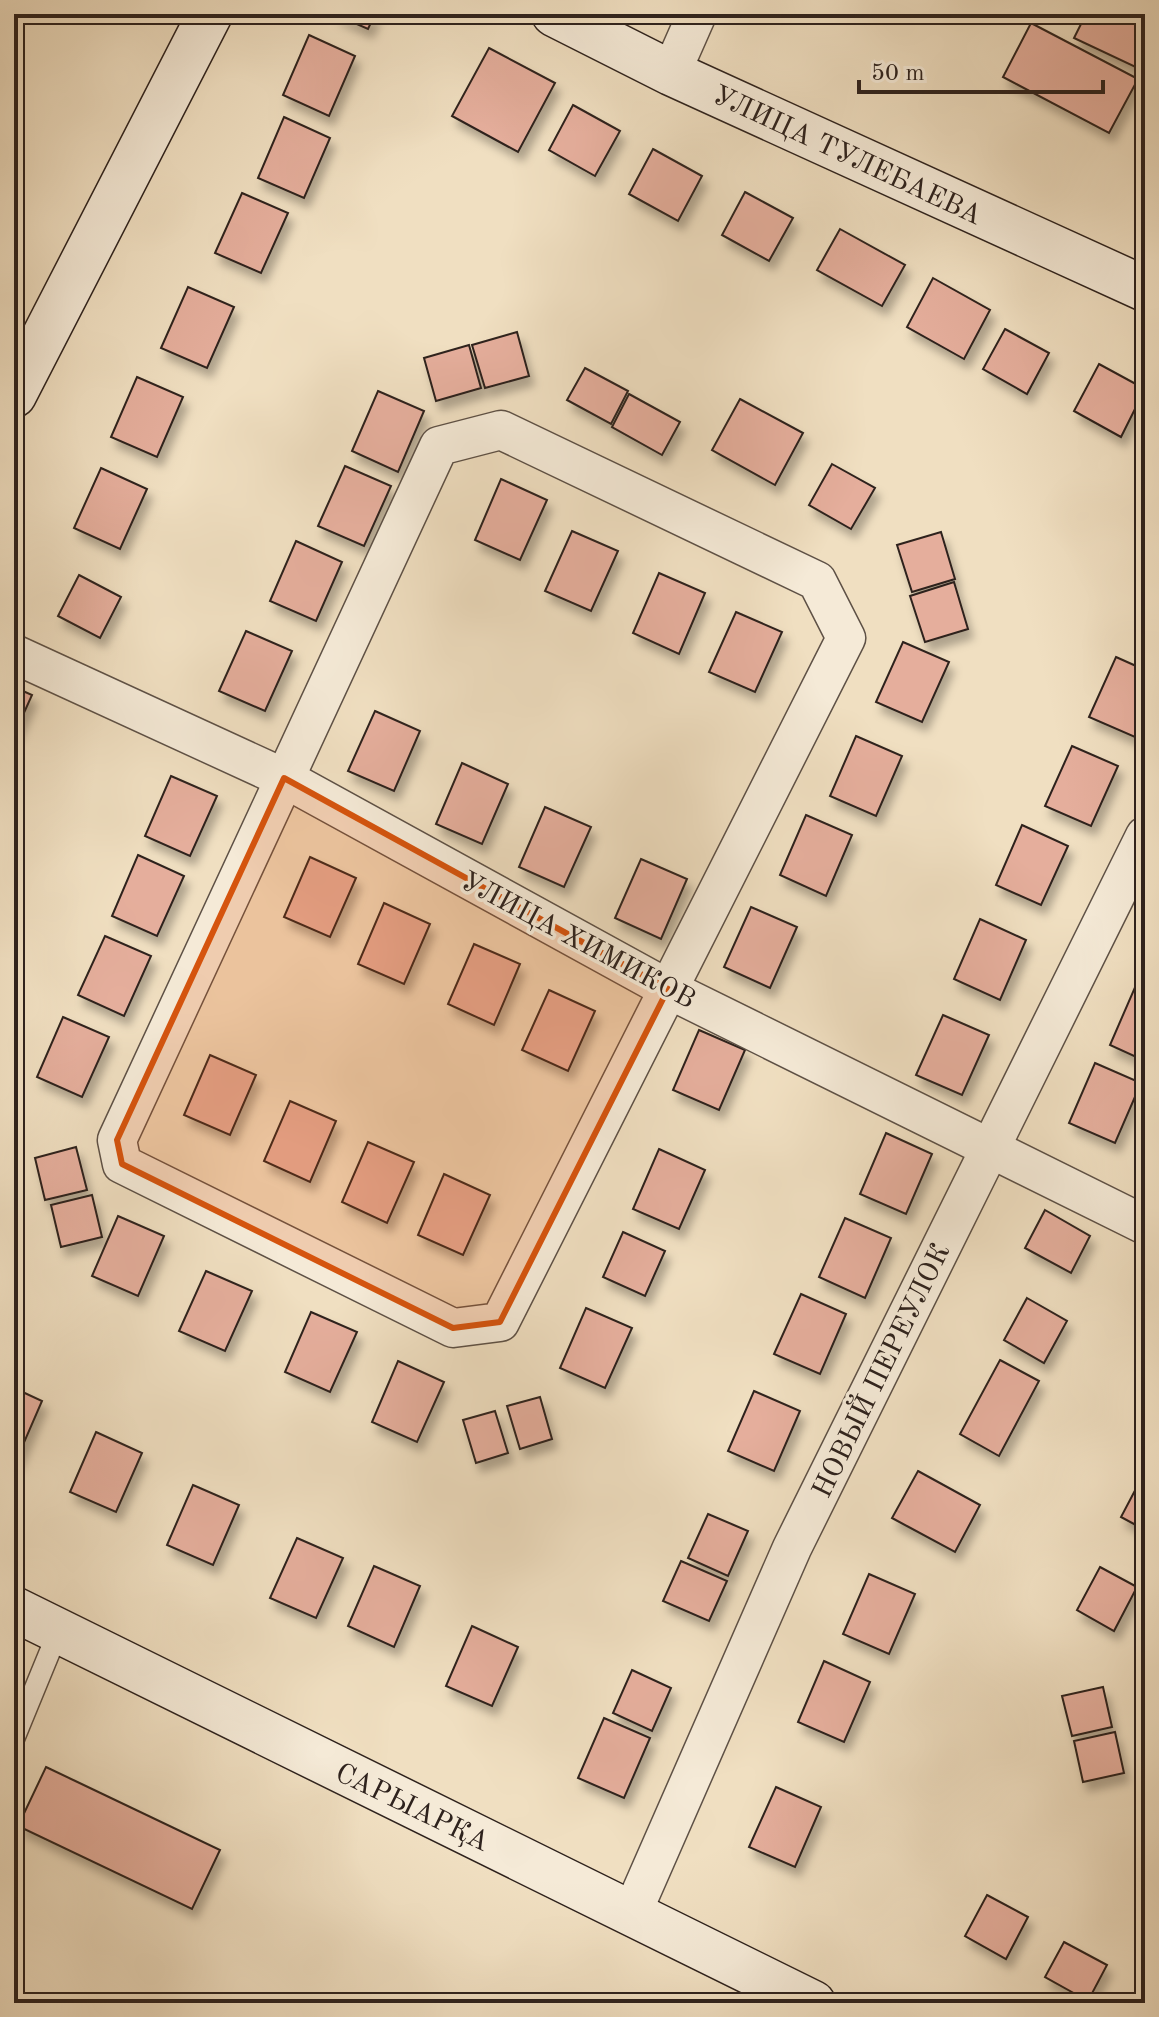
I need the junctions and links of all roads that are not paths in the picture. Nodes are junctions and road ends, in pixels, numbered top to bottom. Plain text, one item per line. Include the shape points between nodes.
1 (210, 14) edge
2 (554, 14) edge
3 (697, 14) edge
4 (671, 73) junction
5 (1145, 289) edge
6 (14, 395) edge
7 (14, 654) edge
8 (284, 778) junction
9 (1145, 836) edge
10 (668, 989) junction
11 (990, 1147) junction
12 (1145, 1225) edge
13 (14, 1609) edge
14 (58, 1632) junction
15 (14, 1739) edge
16 (632, 1913) junction
17 (813, 2003) edge

1 - 6 street
2 - 4 street, УЛИЦА ТУЛЕБАЕВА
3 - 4 street
4 - 5 street, УЛИЦА ТУЛЕБАЕВА
7 - 8 street, УЛИЦА ХИМИКОВ
8 - 10 street, УЛИЦА ХИМИКОВ
8 - 10 street via 117,1140 122,1164 453,1328 500,1322
8 - 10 street via 439,446 501,430 817,581 846,638
9 - 11 street, НОВЫЙ ПЕРЕУЛОК
10 - 11 street, УЛИЦА ХИМИКОВ
11 - 12 street, УЛИЦА ХИМИКОВ
11 - 16 street, НОВЫЙ ПЕРЕУЛОК via 792,1548
13 - 14 street, САРЫАРҚА
14 - 15 lane
14 - 16 street, САРЫАРҚА
16 - 17 street, САРЫАРҚА

